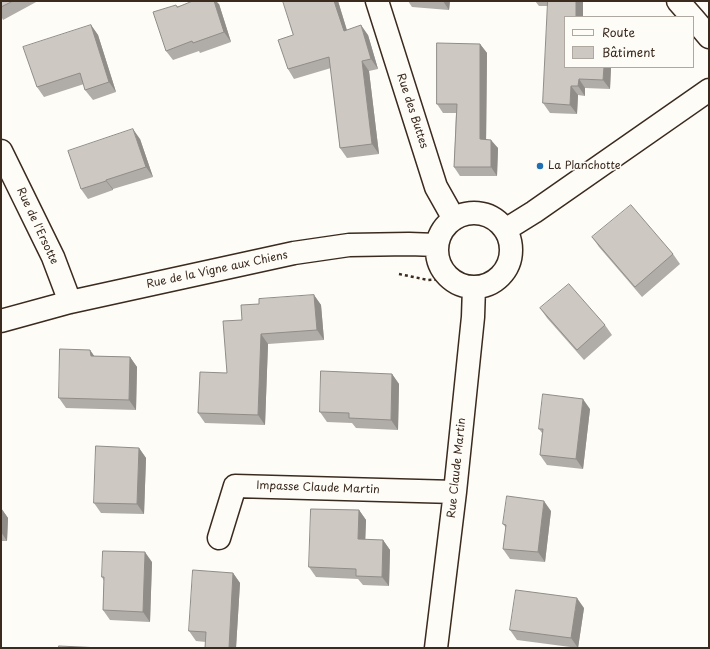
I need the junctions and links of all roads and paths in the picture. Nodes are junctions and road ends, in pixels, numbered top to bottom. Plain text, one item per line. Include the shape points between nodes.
1 (377, 1) edge
2 (678, 1) edge
3 (690, 16) edge
4 (694, 20) edge
5 (709, 37) edge
6 (709, 90) edge
7 (1, 151) edge
8 (454, 219) junction
9 (505, 230) junction
10 (437, 246) junction
11 (474, 287) junction
12 (70, 302) junction
13 (1, 321) edge
14 (456, 492) junction
15 (219, 538) dead end
16 (436, 648) edge

1 - 8 street, Rue des Buttes via 436,187
2 - 3 street
4 - 5 street
6 - 9 street
7 - 12 street, Rue de l'Ersotte via 53,257
8 - 9 street via 464,214 487,215
8 - 10 street via 440,235
9 - 11 street via 510,240 509,262 495,280
10 - 11 street via 442,269 450,279 461,285
10 - 12 street, Rue de la Vigne aux Chiens via 349,245 294,253
11 - 14 street, Rue Claude Martin
12 - 13 street, Rue de la Vigne aux Chiens
14 - 15 street, Impasse Claude Martin via 235,486
14 - 16 street, Rue Claude Martin

